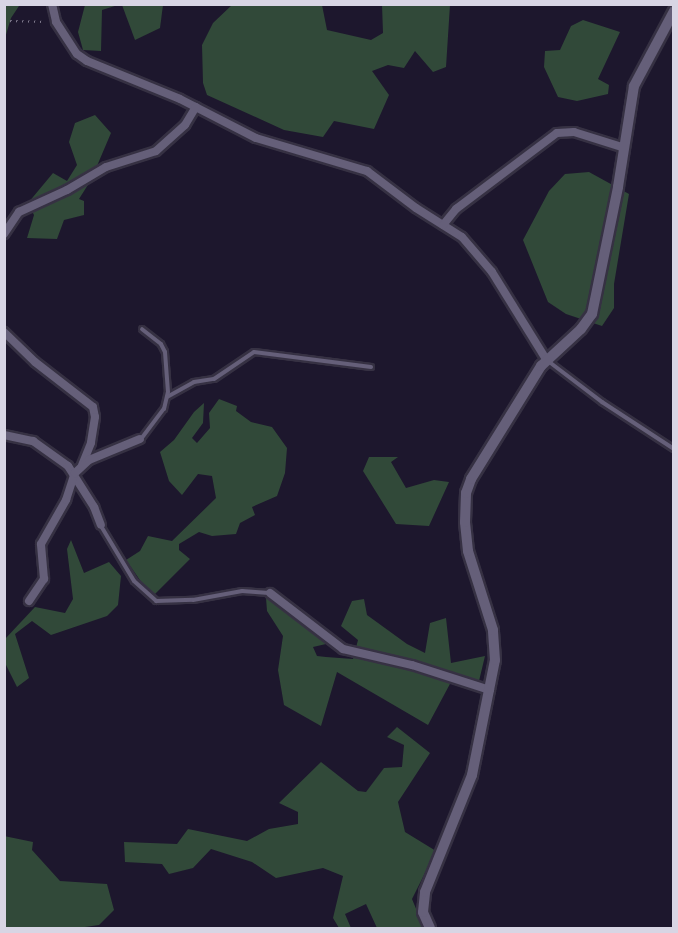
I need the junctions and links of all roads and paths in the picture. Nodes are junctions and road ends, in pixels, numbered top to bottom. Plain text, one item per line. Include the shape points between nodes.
1 (52, 4) edge
2 (674, 11) edge
3 (4, 21) edge
4 (56, 22) junction
5 (196, 107) junction
6 (624, 148) junction
7 (443, 225) junction
8 (4, 234) edge
9 (142, 329) dead end
10 (4, 332) edge
11 (546, 359) junction
12 (371, 367) dead end
13 (167, 397) junction
14 (4, 435) edge
15 (140, 439) joint
16 (674, 449) edge
17 (78, 470) junction
18 (101, 525) joint
19 (270, 593) joint
20 (29, 601) dead end
21 (490, 690) junction
22 (430, 928) edge

1 - 4 street
2 - 6 street via 634,86
3 - 4 path
4 - 5 street via 77,54 87,61
5 - 7 street via 256,138 367,171
5 - 8 street via 185,124 156,151 106,167 19,212
6 - 7 street via 574,132 557,134 456,209
6 - 11 street via 592,314 581,329
7 - 11 street via 466,240 480,256
9 - 13 lane via 165,352
10 - 17 street via 93,407 91,443
11 - 16 lane via 585,391
11 - 21 street via 466,493 468,551 493,630 495,660
12 - 13 lane via 254,352 214,379 194,382
13 - 15 lane via 164,409
14 - 17 street via 33,441
15 - 17 street via 89,460
17 - 18 street
17 - 20 street via 66,501 40,544 44,579
18 - 19 lane via 134,581 156,601 193,600 242,591
19 - 21 street via 343,649 412,665
21 - 22 street via 472,775 425,892 423,912

